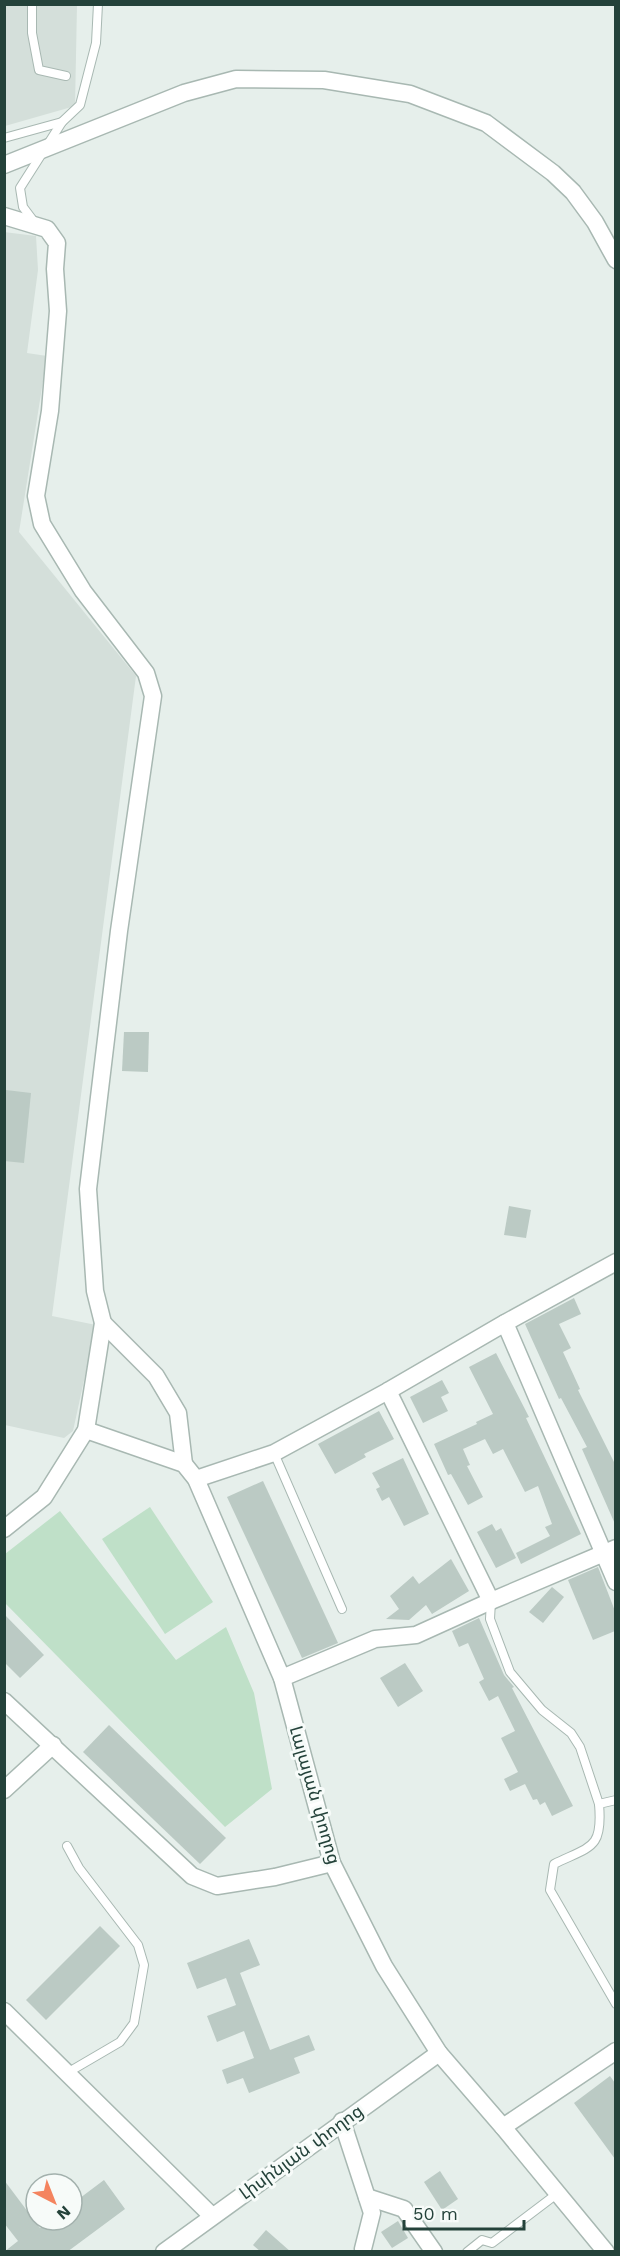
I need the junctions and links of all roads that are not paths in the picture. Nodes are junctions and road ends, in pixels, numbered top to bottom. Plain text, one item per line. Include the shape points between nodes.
1 (32, 4) edge
2 (98, 4) edge
3 (66, 76) dead end
4 (62, 122) junction
5 (4, 138) edge
6 (44, 149) junction
7 (4, 165) edge
8 (4, 216) edge
9 (36, 224) junction
10 (615, 260) edge
11 (615, 1262) edge
12 (103, 1323) junction
13 (505, 1323) junction
14 (388, 1391) junction
15 (79, 1431) junction
16 (274, 1453) junction
17 (184, 1464) junction
18 (196, 1479) junction
19 (4, 1529) edge
20 (610, 1551) edge
21 (615, 1582) edge
22 (491, 1601) junction
23 (342, 1609) dead end
24 (282, 1678) junction
25 (4, 1701) edge
26 (53, 1746) junction
27 (4, 1790) edge
28 (615, 1800) edge
29 (599, 1804) junction
30 (67, 1846) dead end
31 (332, 1863) junction
32 (615, 2004) edge
33 (4, 2011) edge
34 (615, 2051) edge
35 (439, 2053) junction
36 (67, 2073) junction
37 (342, 2121) junction
38 (503, 2127) junction
39 (558, 2193) junction
40 (367, 2197) junction
41 (212, 2216) junction
42 (176, 2248) edge
43 (364, 2250) edge
44 (435, 2252) edge
45 (467, 2252) edge
46 (606, 2252) edge

1 - 3 lane via 32,33 39,70
2 - 4 lane via 96,43 80,105
4 - 5 lane
4 - 6 lane
6 - 7 street
6 - 9 lane via 21,188 23,207
6 - 10 street via 184,93 236,80 324,80 410,94 486,123 553,173 595,222
8 - 9 street
9 - 12 street via 47,228 57,243 58,311 50,411 36,496 42,524 82,591 146,674 153,696 88,1189 95,1291
11 - 13 street
12 - 15 street
12 - 17 street via 156,1376 178,1413
13 - 14 street
13 - 20 street
14 - 16 street
14 - 22 street
15 - 17 street
15 - 19 street via 44,1497
16 - 18 street
16 - 23 lane
17 - 18 street, Լալայան փողոց
18 - 24 street, Լալայան փողոց
20 - 21 street
20 - 22 street
22 - 24 street via 416,1635 375,1639
22 - 29 lane via 490,1619 510,1672 542,1710 571,1733 580,1747
24 - 31 street, Լալայան փողոց
25 - 26 street
26 - 27 street
26 - 31 street via 192,1876 217,1886
28 - 29 lane
29 - 32 lane via 598,1839 554,1864 550,1890
30 - 36 lane via 79,1868 138,1944 144,1965 134,2022 120,2042
31 - 35 street, Լալայան փողոց via 384,1965
33 - 36 street
34 - 38 street
35 - 37 street, Լիսինյան փողոց
35 - 38 street, Լալայան փողոց
36 - 41 street
37 - 40 street
37 - 41 street, Լիսինյան փողոց
38 - 39 street, Լալայան փողոց
39 - 45 lane via 492,2243 482,2240
39 - 46 street, Լալայան փողոց
40 - 43 street via 372,2213
40 - 44 street via 404,2209
41 - 42 street, Լիսինյան փողոց

